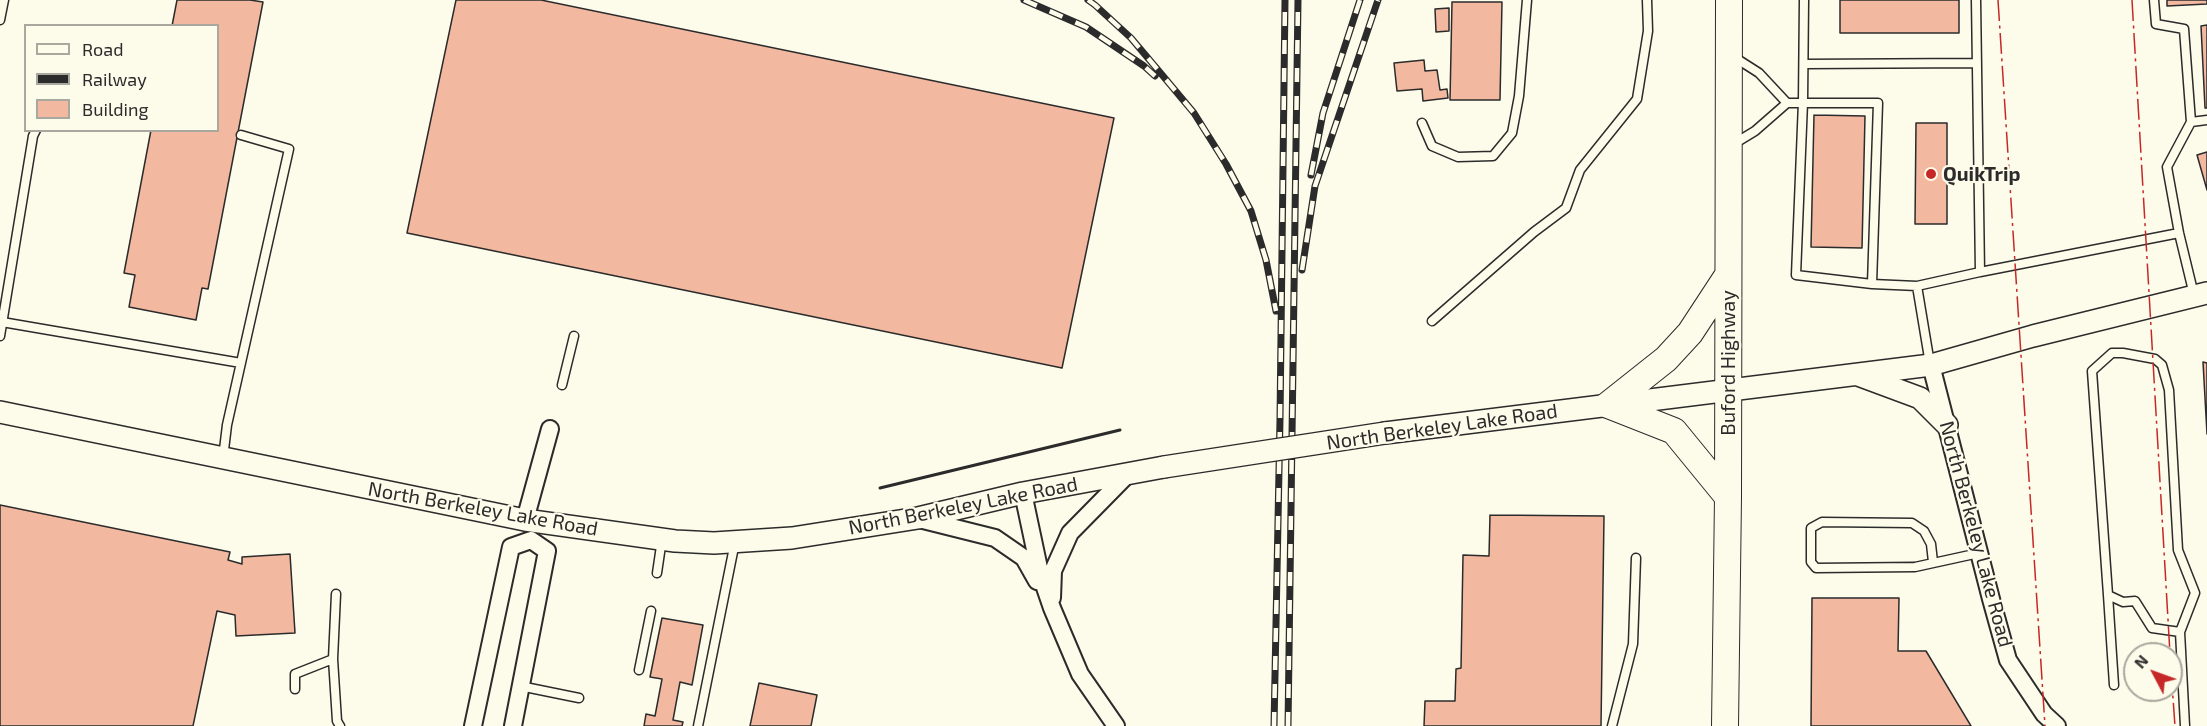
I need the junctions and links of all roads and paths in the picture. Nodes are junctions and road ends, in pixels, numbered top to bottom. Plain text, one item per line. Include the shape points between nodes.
1 (4, 0) edge
2 (1527, 0) edge
3 (1647, 0) edge
4 (1729, 0) edge
5 (1803, 0) edge
6 (1976, 0) edge
7 (2154, 0) edge
8 (0, 20) edge
9 (1729, 54) junction
10 (1976, 63) junction
11 (1804, 64) junction
12 (1803, 102) junction
13 (1787, 103) junction
14 (2207, 120) edge
15 (2191, 122) junction
16 (1422, 123) dead end
17 (35, 132) edge
18 (241, 135) dead end
19 (1729, 147) junction
20 (2179, 233) junction
21 (1980, 272) junction
22 (1728, 275) junction
23 (1872, 284) junction
24 (1917, 286) junction
25 (2201, 294) edge
26 (1432, 321) dead end
27 (2, 322) junction
28 (0, 336) edge
29 (574, 336) dead end
30 (241, 363) junction
31 (1930, 365) junction
32 (1858, 374) junction
33 (562, 385) dead end
34 (1728, 390) junction
35 (1608, 405) junction
36 (0, 412) edge
37 (1947, 425) junction
38 (550, 429) dead end
39 (223, 459) junction
40 (1130, 472) junction
41 (1023, 493) junction
42 (1728, 497) junction
43 (918, 518) junction
44 (530, 527) junction
45 (662, 539) junction
46 (735, 541) junction
47 (1979, 553) junction
48 (1636, 558) dead end
49 (1933, 562) junction
50 (657, 573) dead end
51 (336, 594) dead end
52 (2108, 595) junction
53 (1052, 608) junction
54 (651, 611) dead end
55 (2180, 632) junction
56 (333, 659) junction
57 (639, 670) dead end
58 (2115, 685) dead end
59 (520, 686) junction
60 (295, 689) dead end
61 (579, 698) dead end
62 (340, 726) edge
63 (473, 726) edge
64 (513, 726) edge
65 (698, 726) edge
66 (1116, 726) edge
67 (1612, 726) edge
68 (1725, 726) edge
69 (2057, 726) edge
70 (2185, 726) edge

1 - 8 lane
2 - 16 lane via 1512,133 1493,156 1458,158 1432,146
3 - 26 lane via 1648,31 1637,99 1580,170 1566,208
4 - 9 main road, Buford Highway
5 - 11 lane
6 - 10 lane
7 - 15 lane via 2156,24 2184,30
9 - 13 lane via 1759,73
9 - 19 main road, Buford Highway
10 - 11 lane
10 - 21 lane
11 - 12 lane
12 - 13 lane
12 - 23 lane via 1796,275
12 - 23 lane via 1878,103
13 - 19 lane
14 - 15 lane
15 - 20 lane via 2167,167
17 - 27 lane
18 - 30 lane via 289,149
19 - 22 main road, Buford Highway
20 - 21 lane
20 - 25 lane
21 - 24 lane
22 - 34 main road, Buford Highway
22 - 35 main road via 1690,333 1666,359
23 - 24 lane
24 - 31 lane
25 - 31 street, North Berkeley Lake Road
27 - 28 lane
27 - 30 lane
29 - 33 lane
30 - 39 lane
31 - 32 street, North Berkeley Lake Road
31 - 37 street, North Berkeley Lake Road
32 - 34 street, North Berkeley Lake Road
32 - 37 street via 1920,398
34 - 35 street, North Berkeley Lake Road
34 - 42 main road, Buford Highway
35 - 40 street, North Berkeley Lake Road, bridge via 1386,433
35 - 42 main road via 1674,431
36 - 39 street, North Berkeley Lake Road
37 - 47 street, North Berkeley Lake Road
38 - 44 street
39 - 44 street, North Berkeley Lake Road
40 - 41 street, North Berkeley Lake Road
40 - 53 street via 1070,533 1053,572
41 - 43 street, North Berkeley Lake Road
41 - 53 street via 1040,573
42 - 68 main road, Buford Highway
43 - 46 street, North Berkeley Lake Road via 792,538
43 - 53 street via 995,538 1024,558
44 - 45 street, North Berkeley Lake Road
44 - 59 street via 547,551
44 - 63 street via 511,547
45 - 46 street, North Berkeley Lake Road
45 - 50 lane
46 - 65 lane
47 - 49 lane
47 - 69 street, North Berkeley Lake Road via 2008,660 2044,714
48 - 67 lane via 1633,644
49 - 49 lane via 1915,567 1816,567 1810,562 1811,528 1822,522 1912,524 1924,531 1931,544
51 - 56 lane
52 - 55 lane via 2123,602 2135,601 2152,628
52 - 55 lane via 2092,371 2112,353 2123,353 2155,359 2162,365 2169,390 2178,550 2195,593
52 - 58 lane
53 - 66 street via 1080,674
54 - 57 lane
55 - 70 lane
56 - 60 lane via 295,674
56 - 62 lane
59 - 61 lane
59 - 64 street

